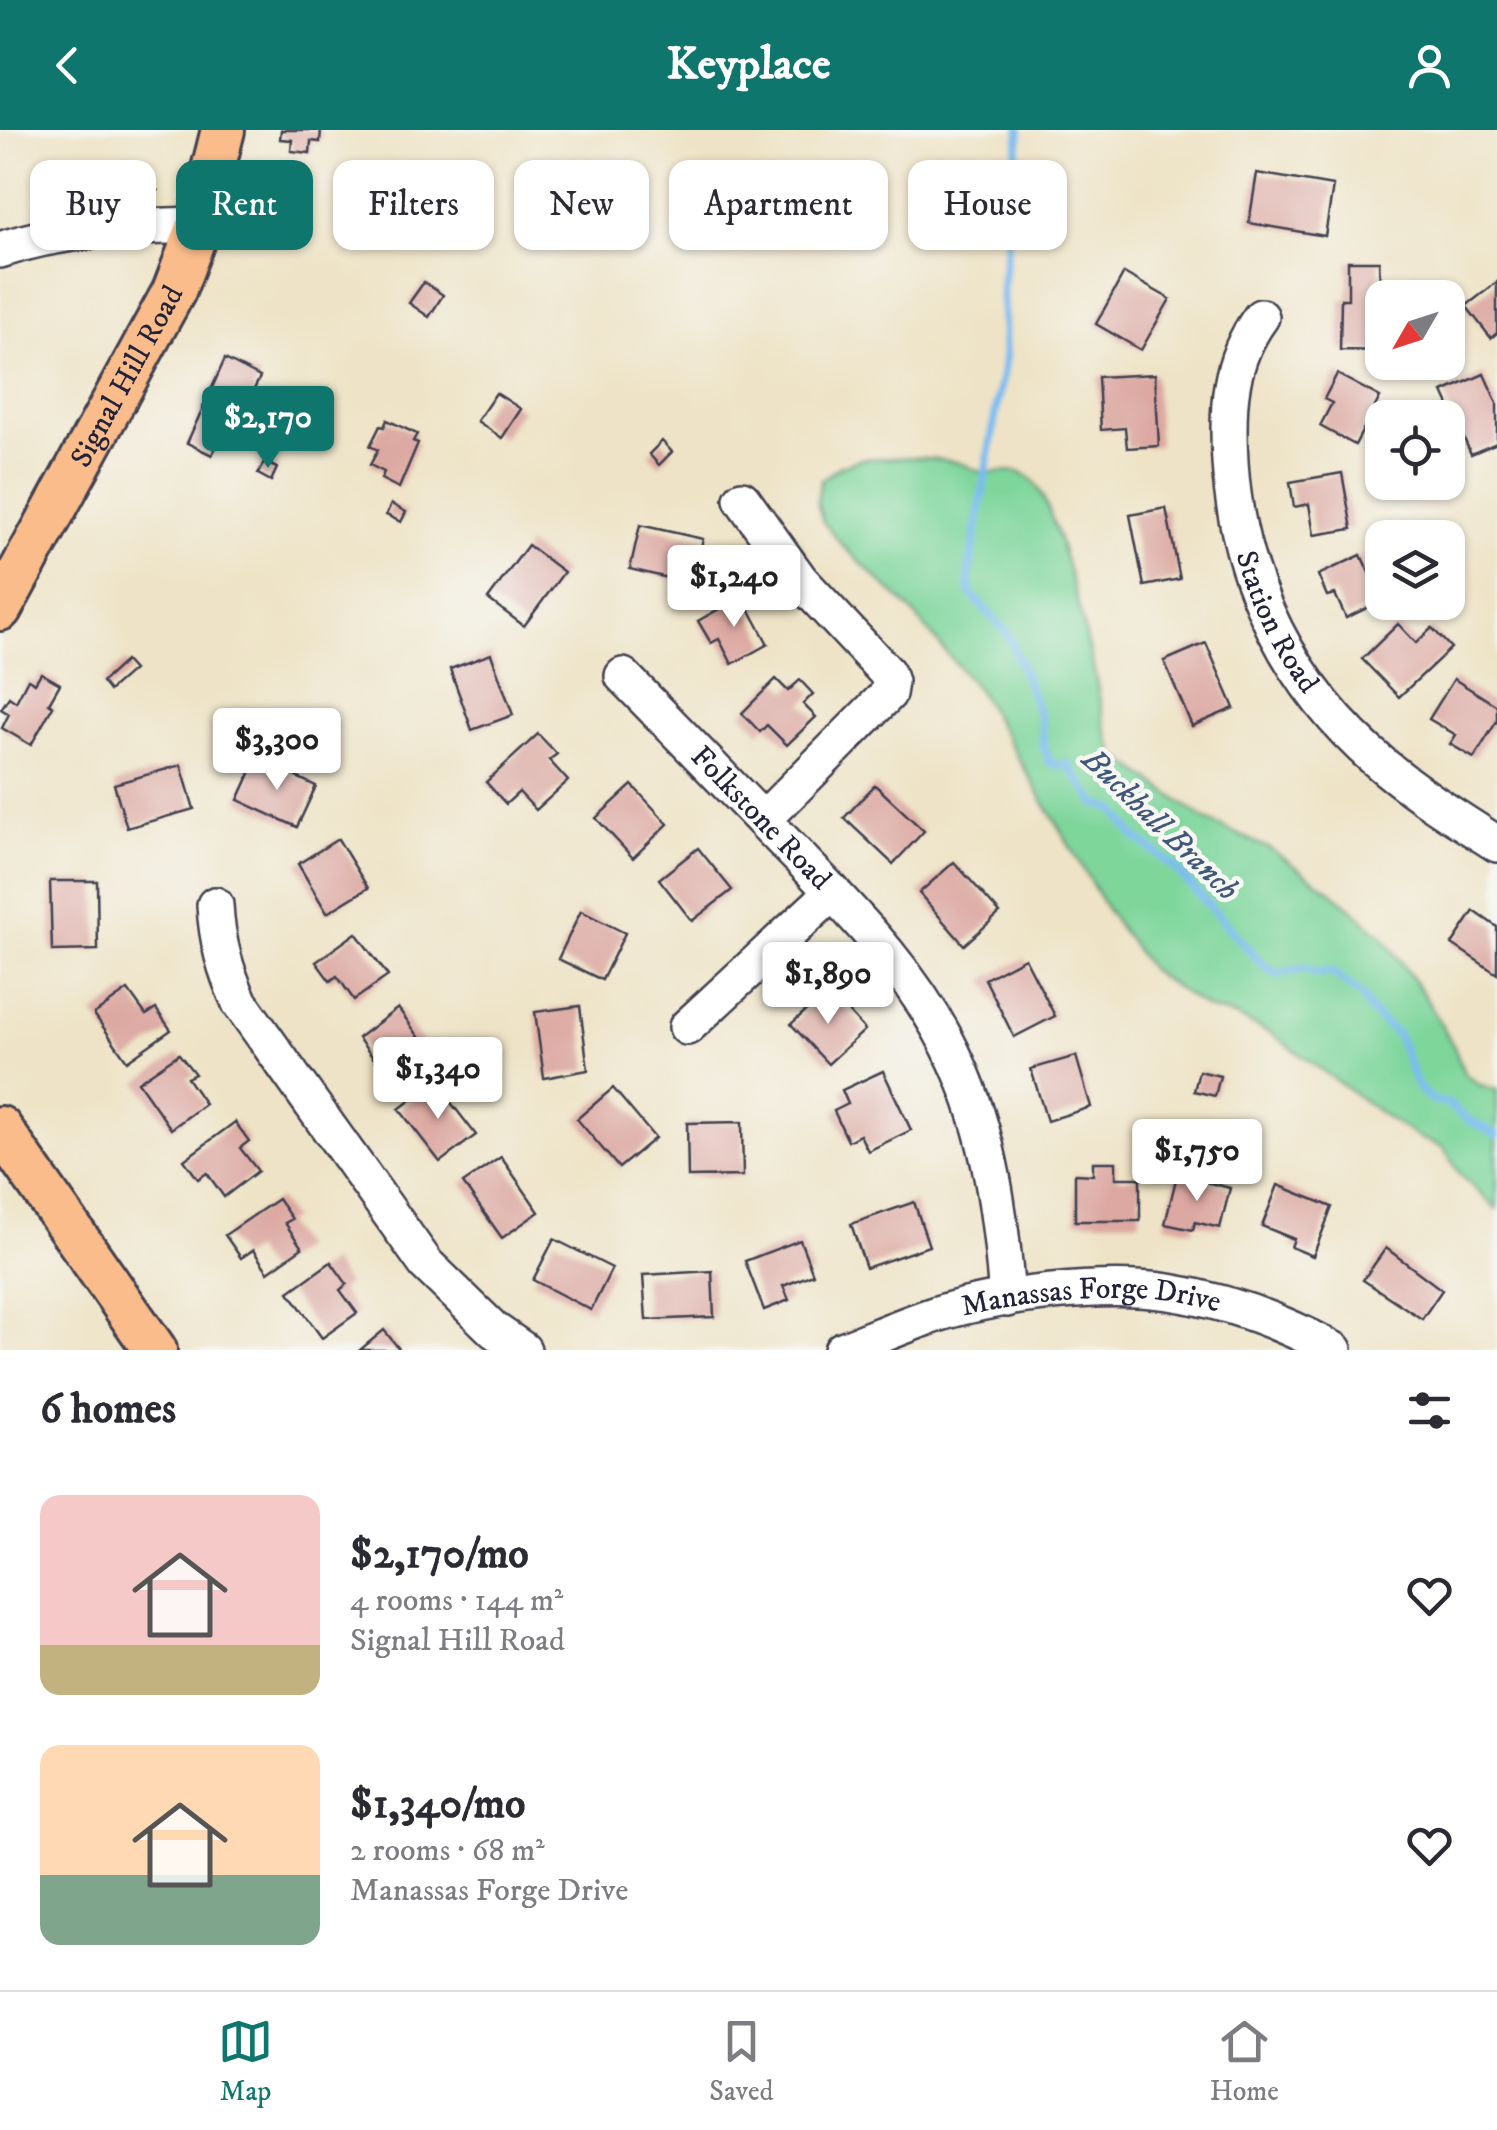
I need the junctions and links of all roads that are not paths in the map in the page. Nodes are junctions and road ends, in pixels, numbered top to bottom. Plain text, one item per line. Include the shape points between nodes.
1 (222, 130) edge
2 (215, 160) edge
3 (176, 226) edge
4 (0, 250) edge
5 (190, 250) edge
6 (1261, 317) dead end
7 (742, 499) dead end
8 (0, 608) edge
9 (622, 676) dead end
10 (763, 820) junction
11 (1497, 844) edge
12 (833, 892) junction
13 (215, 905) dead end
14 (687, 1027) dead end
15 (0, 1128) edge
16 (1007, 1299) junction
17 (155, 1350) edge
18 (523, 1350) edge
19 (842, 1350) edge
20 (1334, 1350) edge

1 - 2 main road, Signal Hill Road
3 - 4 street via 50,236
5 - 8 main road, Signal Hill Road via 174,291
6 - 11 street, Station Road via 1244,340 1228,403 1231,489 1255,589 1276,636 1341,725 1381,764
7 - 10 street via 791,569 890,682 888,694
9 - 10 street, Folkstone Road
10 - 12 street, Folkstone Road
12 - 14 street
12 - 16 street, Folkstone Road via 901,969 956,1060 990,1164
13 - 18 street via 224,966 240,1003 426,1264
15 - 17 main road
16 - 19 street, Manassas Forge Drive via 930,1316
16 - 20 street, Manassas Forge Drive via 1165,1291 1240,1308

